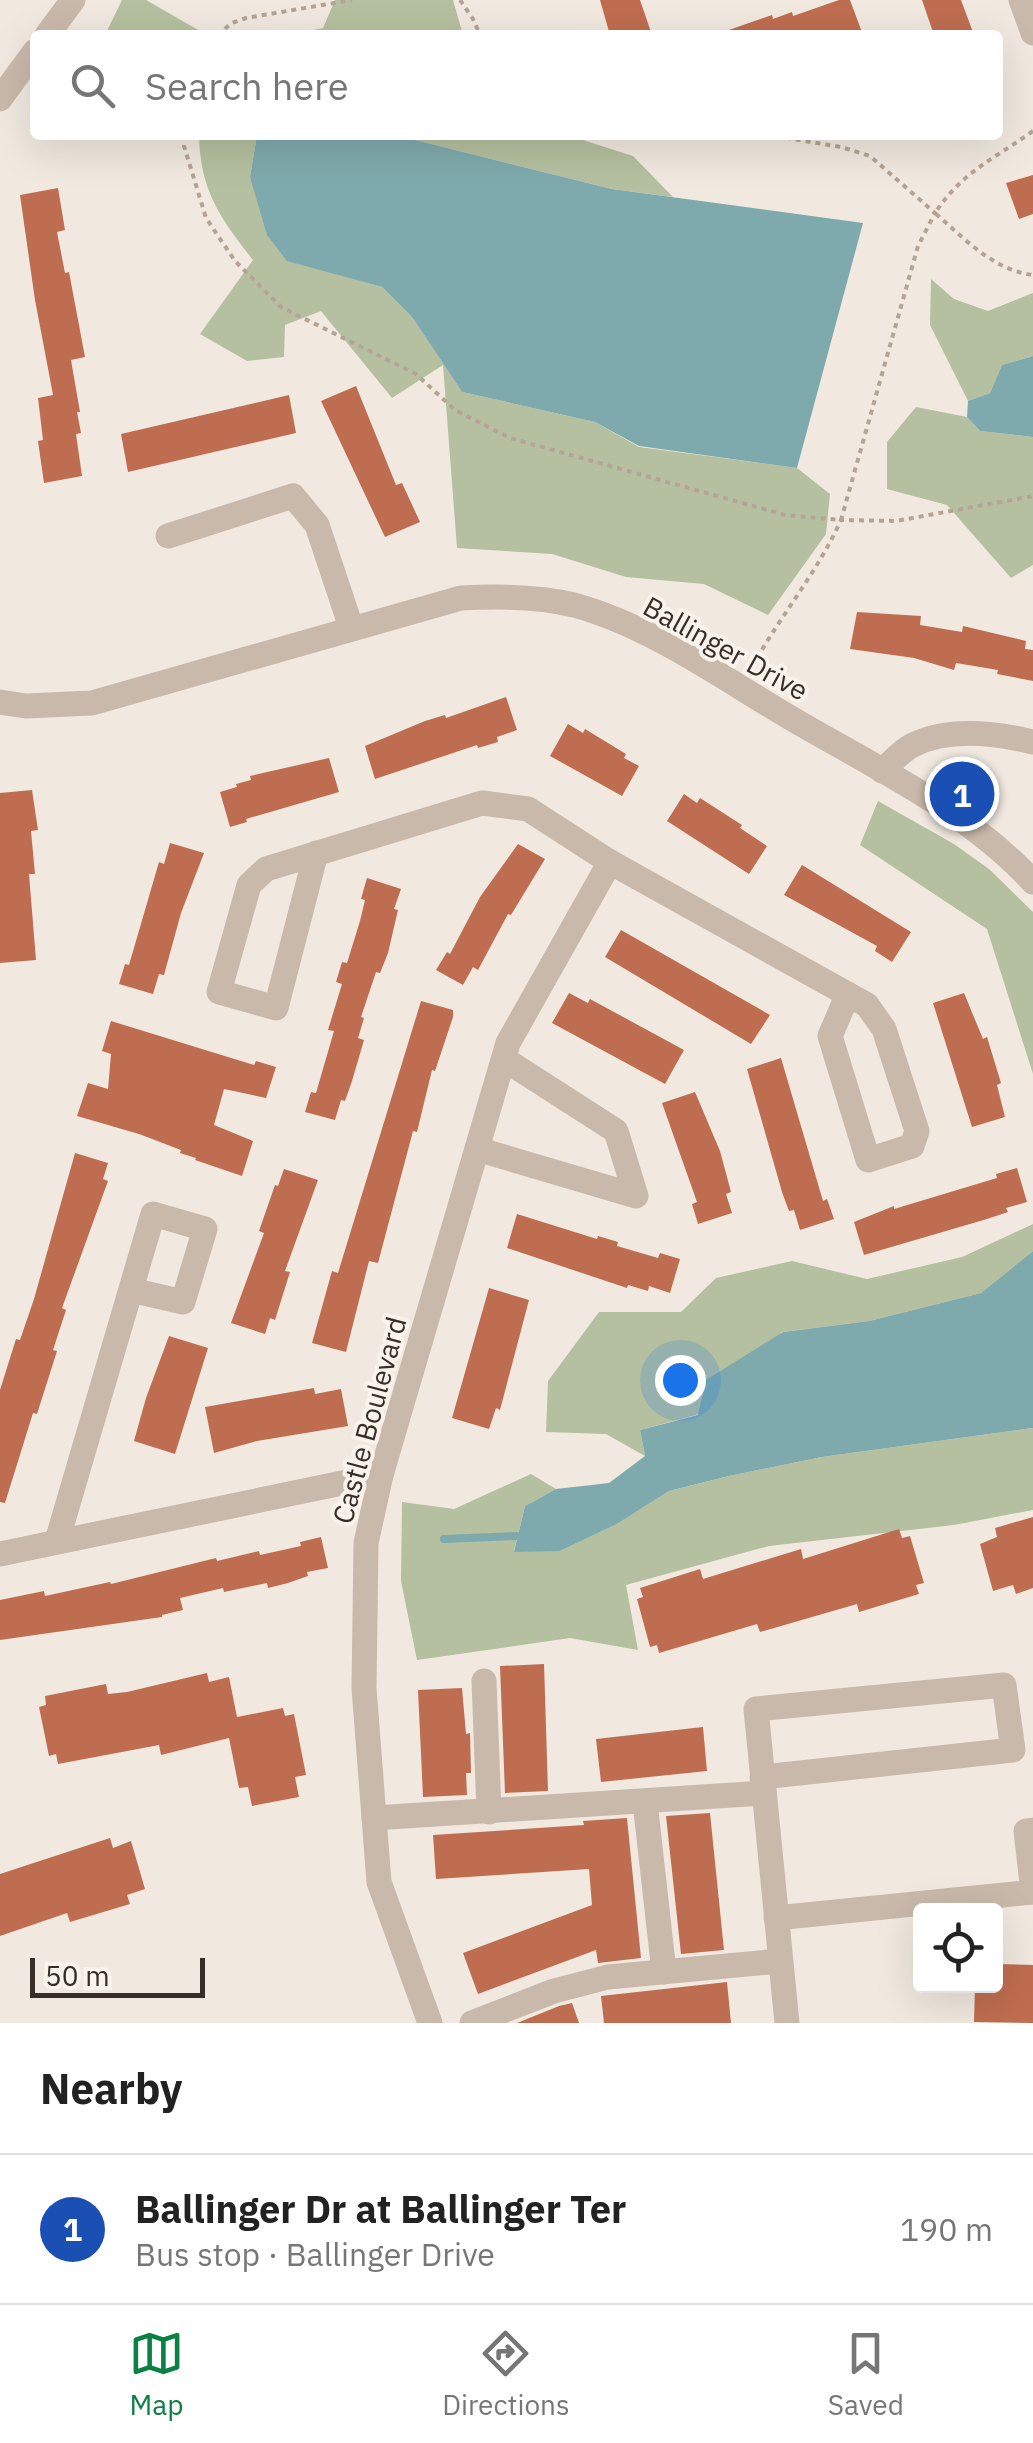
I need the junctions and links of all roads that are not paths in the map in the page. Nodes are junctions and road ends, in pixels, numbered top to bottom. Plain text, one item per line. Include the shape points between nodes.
1 (73, 0) edge
2 (1021, 0) edge
3 (51, 30) edge
4 (1033, 33) edge
5 (30, 58) edge
6 (0, 98) edge
7 (168, 536) dead end
8 (351, 627) junction
9 (0, 702) edge
10 (1033, 742) edge
11 (882, 771) junction
12 (316, 854) junction
13 (610, 862) junction
14 (1033, 882) edge
15 (848, 994) junction
16 (504, 1060) junction
17 (477, 1150) junction
18 (130, 1290) dead end
19 (381, 1474) junction
20 (57, 1541) junction
21 (0, 1554) edge
22 (484, 1681) dead end
23 (763, 1785) junction
24 (645, 1802) junction
25 (489, 1812) junction
26 (374, 1818) junction
27 (1033, 1830) edge
28 (1033, 1892) edge
29 (776, 1918) junction
30 (780, 1961) junction
31 (664, 1972) junction
32 (430, 2023) edge
33 (472, 2023) edge
34 (787, 2023) edge

1 - 3 street
2 - 4 street
5 - 6 street
7 - 8 street via 293,496 317,526
8 - 9 street, Ballinger Drive via 92,703
8 - 11 street, Ballinger Drive via 461,598 574,605 650,636
10 - 11 street via 956,734 917,743
11 - 14 street, Ballinger Drive via 1007,853
12 - 12 street via 266,868 250,885 220,992 276,1008
12 - 13 street via 482,803 528,810
13 - 15 street
13 - 16 street, Castle Boulevard
15 - 15 street via 830,1036 868,1160 912,1146 917,1130 884,1029 867,1005
16 - 17 street, Castle Boulevard
16 - 17 street via 616,1131 636,1196
17 - 19 street, Castle Boulevard
18 - 20 street
19 - 20 street
19 - 26 street, Castle Boulevard via 366,1543 364,1688
20 - 21 street
22 - 25 street
23 - 23 street via 1012,1750 1004,1685 756,1709
23 - 24 street
23 - 29 street
24 - 25 street
24 - 31 street
25 - 26 street
26 - 32 street, Castle Boulevard via 379,1882
27 - 28 street via 1026,1831
28 - 29 street
29 - 30 street
30 - 31 street
30 - 34 street
31 - 33 street via 608,1976

